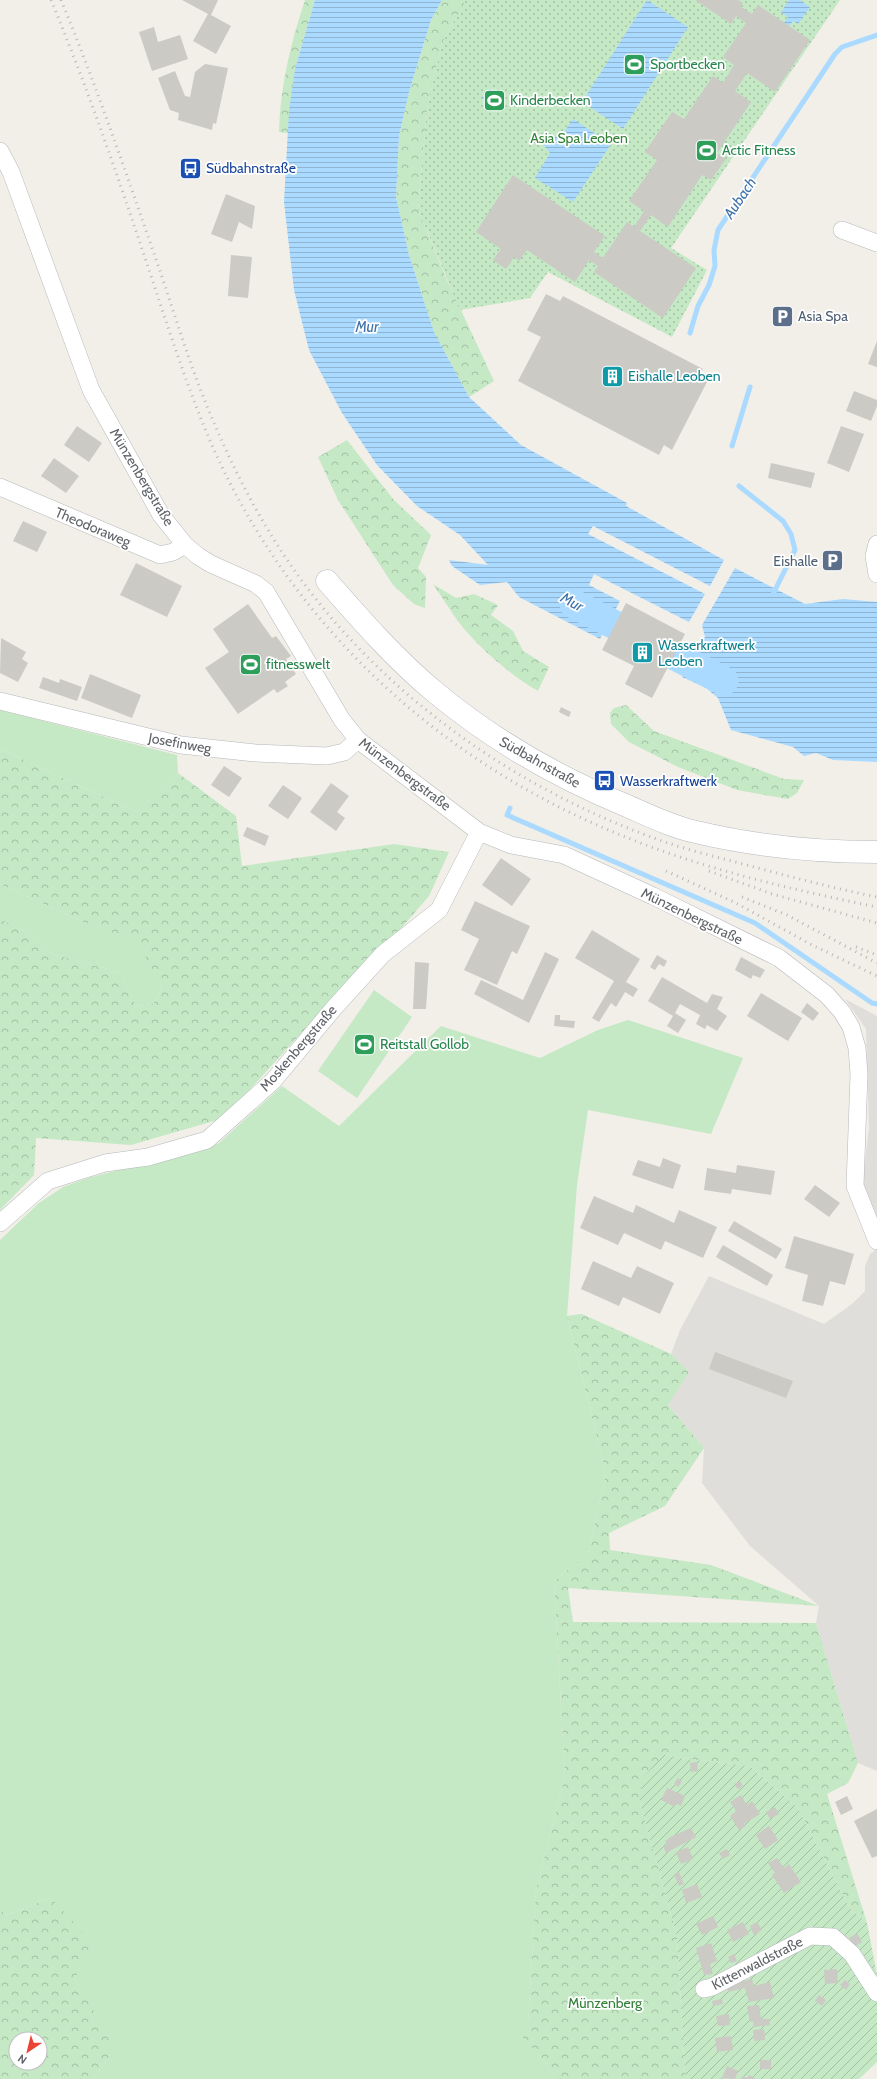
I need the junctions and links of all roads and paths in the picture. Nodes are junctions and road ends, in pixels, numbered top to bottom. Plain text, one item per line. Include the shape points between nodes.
1 (0, 151) edge
2 (842, 230) dead end
3 (877, 243) edge
4 (0, 488) edge
5 (877, 544) edge
6 (185, 545) junction
7 (876, 573) edge
8 (327, 581) dead end
9 (0, 701) edge
10 (358, 740) junction
11 (479, 832) junction
12 (877, 852) edge
13 (0, 1223) edge
14 (877, 1241) edge
15 (704, 1989) dead end
16 (877, 1993) edge

1 - 6 street, Münzenbergstraße via 11,172 91,390 161,515
2 - 3 street
4 - 6 street, Theodoraweg via 160,555 173,552
5 - 7 street via 874,556
6 - 10 street, Münzenbergstraße via 211,564 256,584 266,592 342,720
8 - 12 main road, Südbahnstraße via 386,645 435,692 473,722 517,751 597,794 695,832 770,845
9 - 10 street, Josefinweg via 181,745 255,753 327,756 344,752
10 - 11 street, Münzenbergstraße
11 - 13 street, Moskenbergstraße via 439,910 383,954 273,1081 207,1140 148,1157 105,1163 48,1182
11 - 14 street, Münzenbergstraße via 511,845 564,855 653,896 779,958 827,995 851,1027 857,1048 859,1074 855,1186
15 - 16 street, Kittenwaldstraße via 810,1936 833,1937 852,1954

